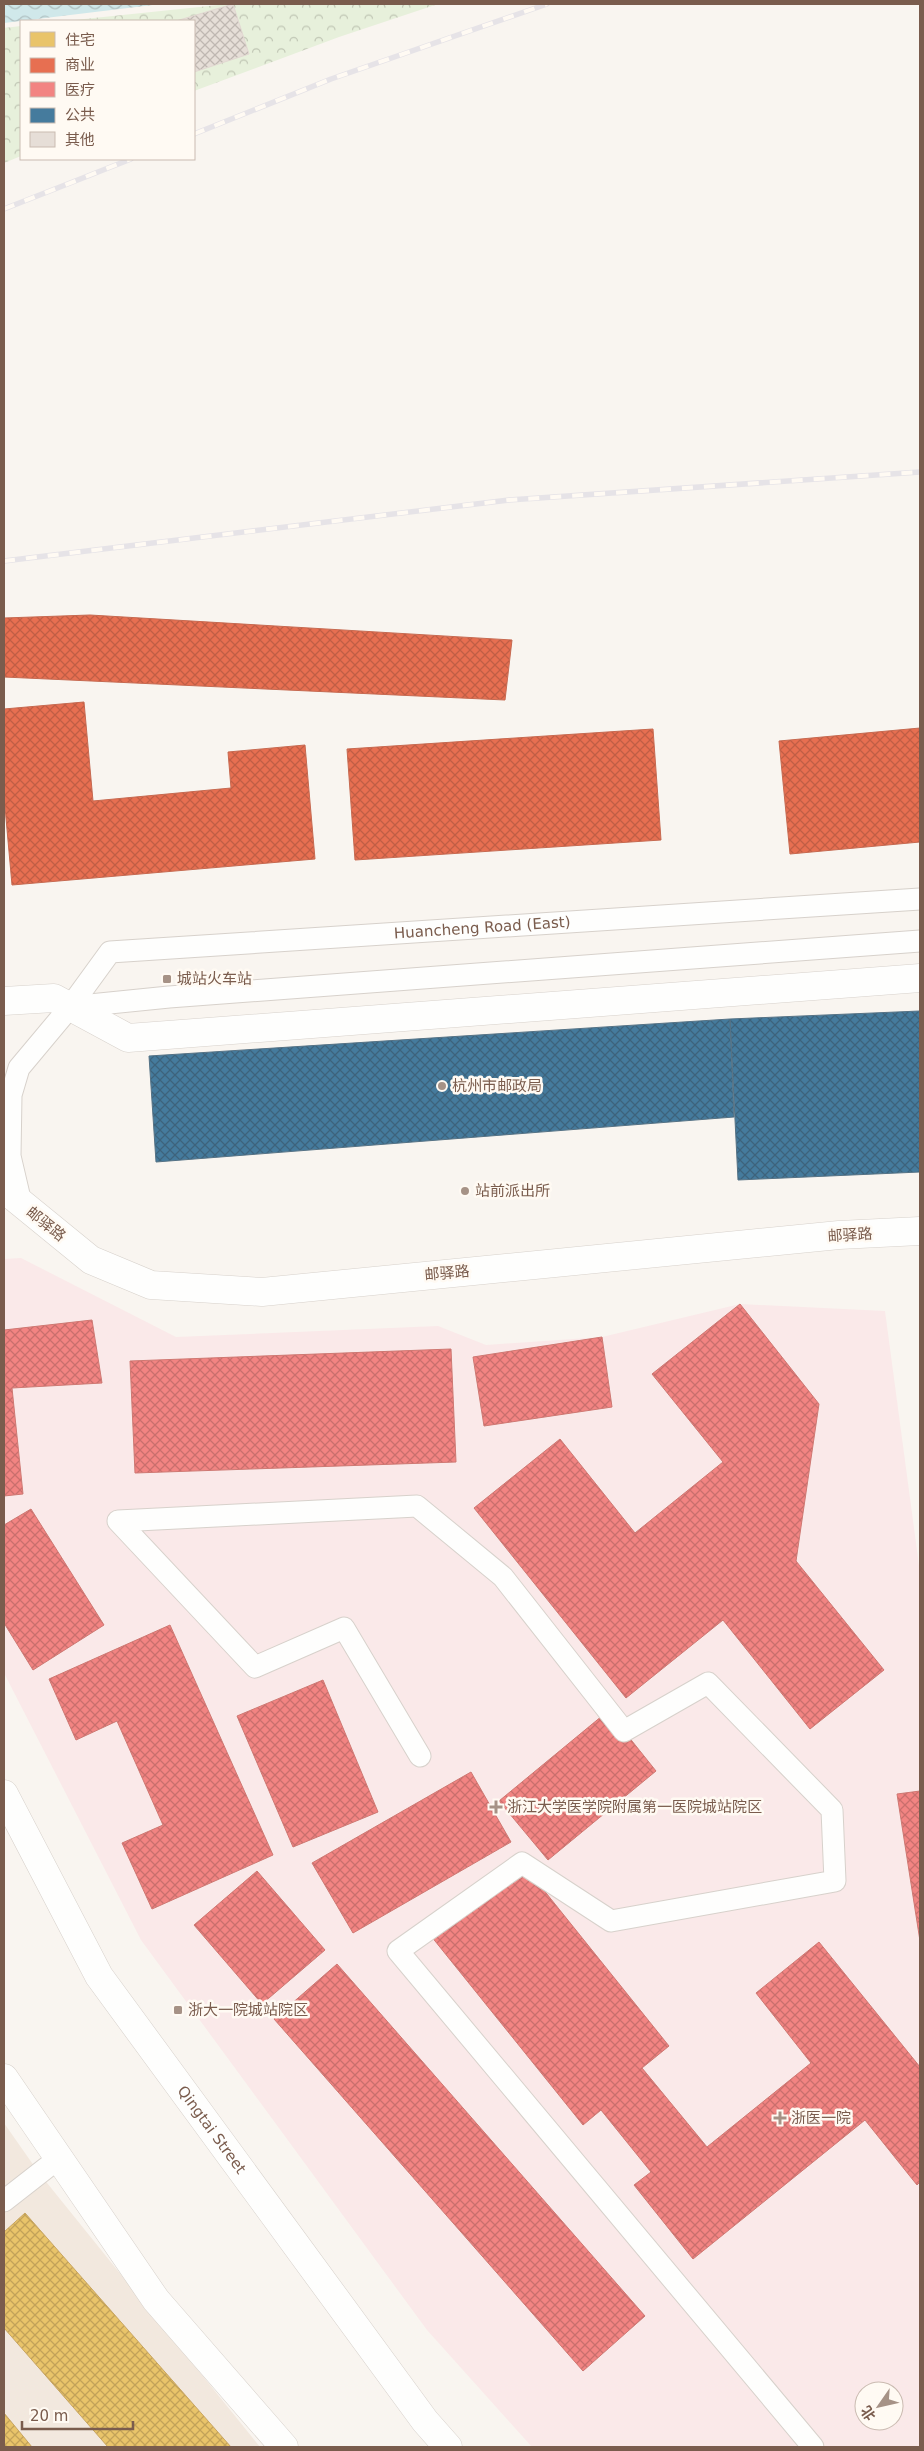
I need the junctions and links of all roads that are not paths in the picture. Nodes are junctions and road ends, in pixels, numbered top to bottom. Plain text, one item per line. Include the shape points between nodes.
1 (920, 899) edge
2 (920, 942) edge
3 (920, 978) edge
4 (4, 1001) edge
5 (70, 1007) junction
6 (12, 1196) edge
7 (920, 1231) edge
8 (420, 1756) dead end
9 (4, 1794) edge
10 (4, 2078) edge
11 (59, 2158) junction
12 (4, 2201) edge
13 (284, 2447) edge
14 (448, 2447) edge
15 (813, 2447) edge

1 - 5 lane, Huancheng Road (East) via 110,952
2 - 5 lane
3 - 5 street via 128,1038
4 - 5 street via 54,998
5 - 6 lane via 19,1068 11,1095
6 - 7 street, 邮驿路 via 91,1260 150,1286 262,1292 829,1236
8 - 15 lane via 344,1628 255,1668 118,1521 417,1506 503,1577 624,1731 708,1683 832,1810 835,1880 611,1921 522,1863 398,1951
9 - 14 street, Qingtai Street via 99,1976 425,2421
10 - 11 street
11 - 12 lane
11 - 13 street via 156,2300

